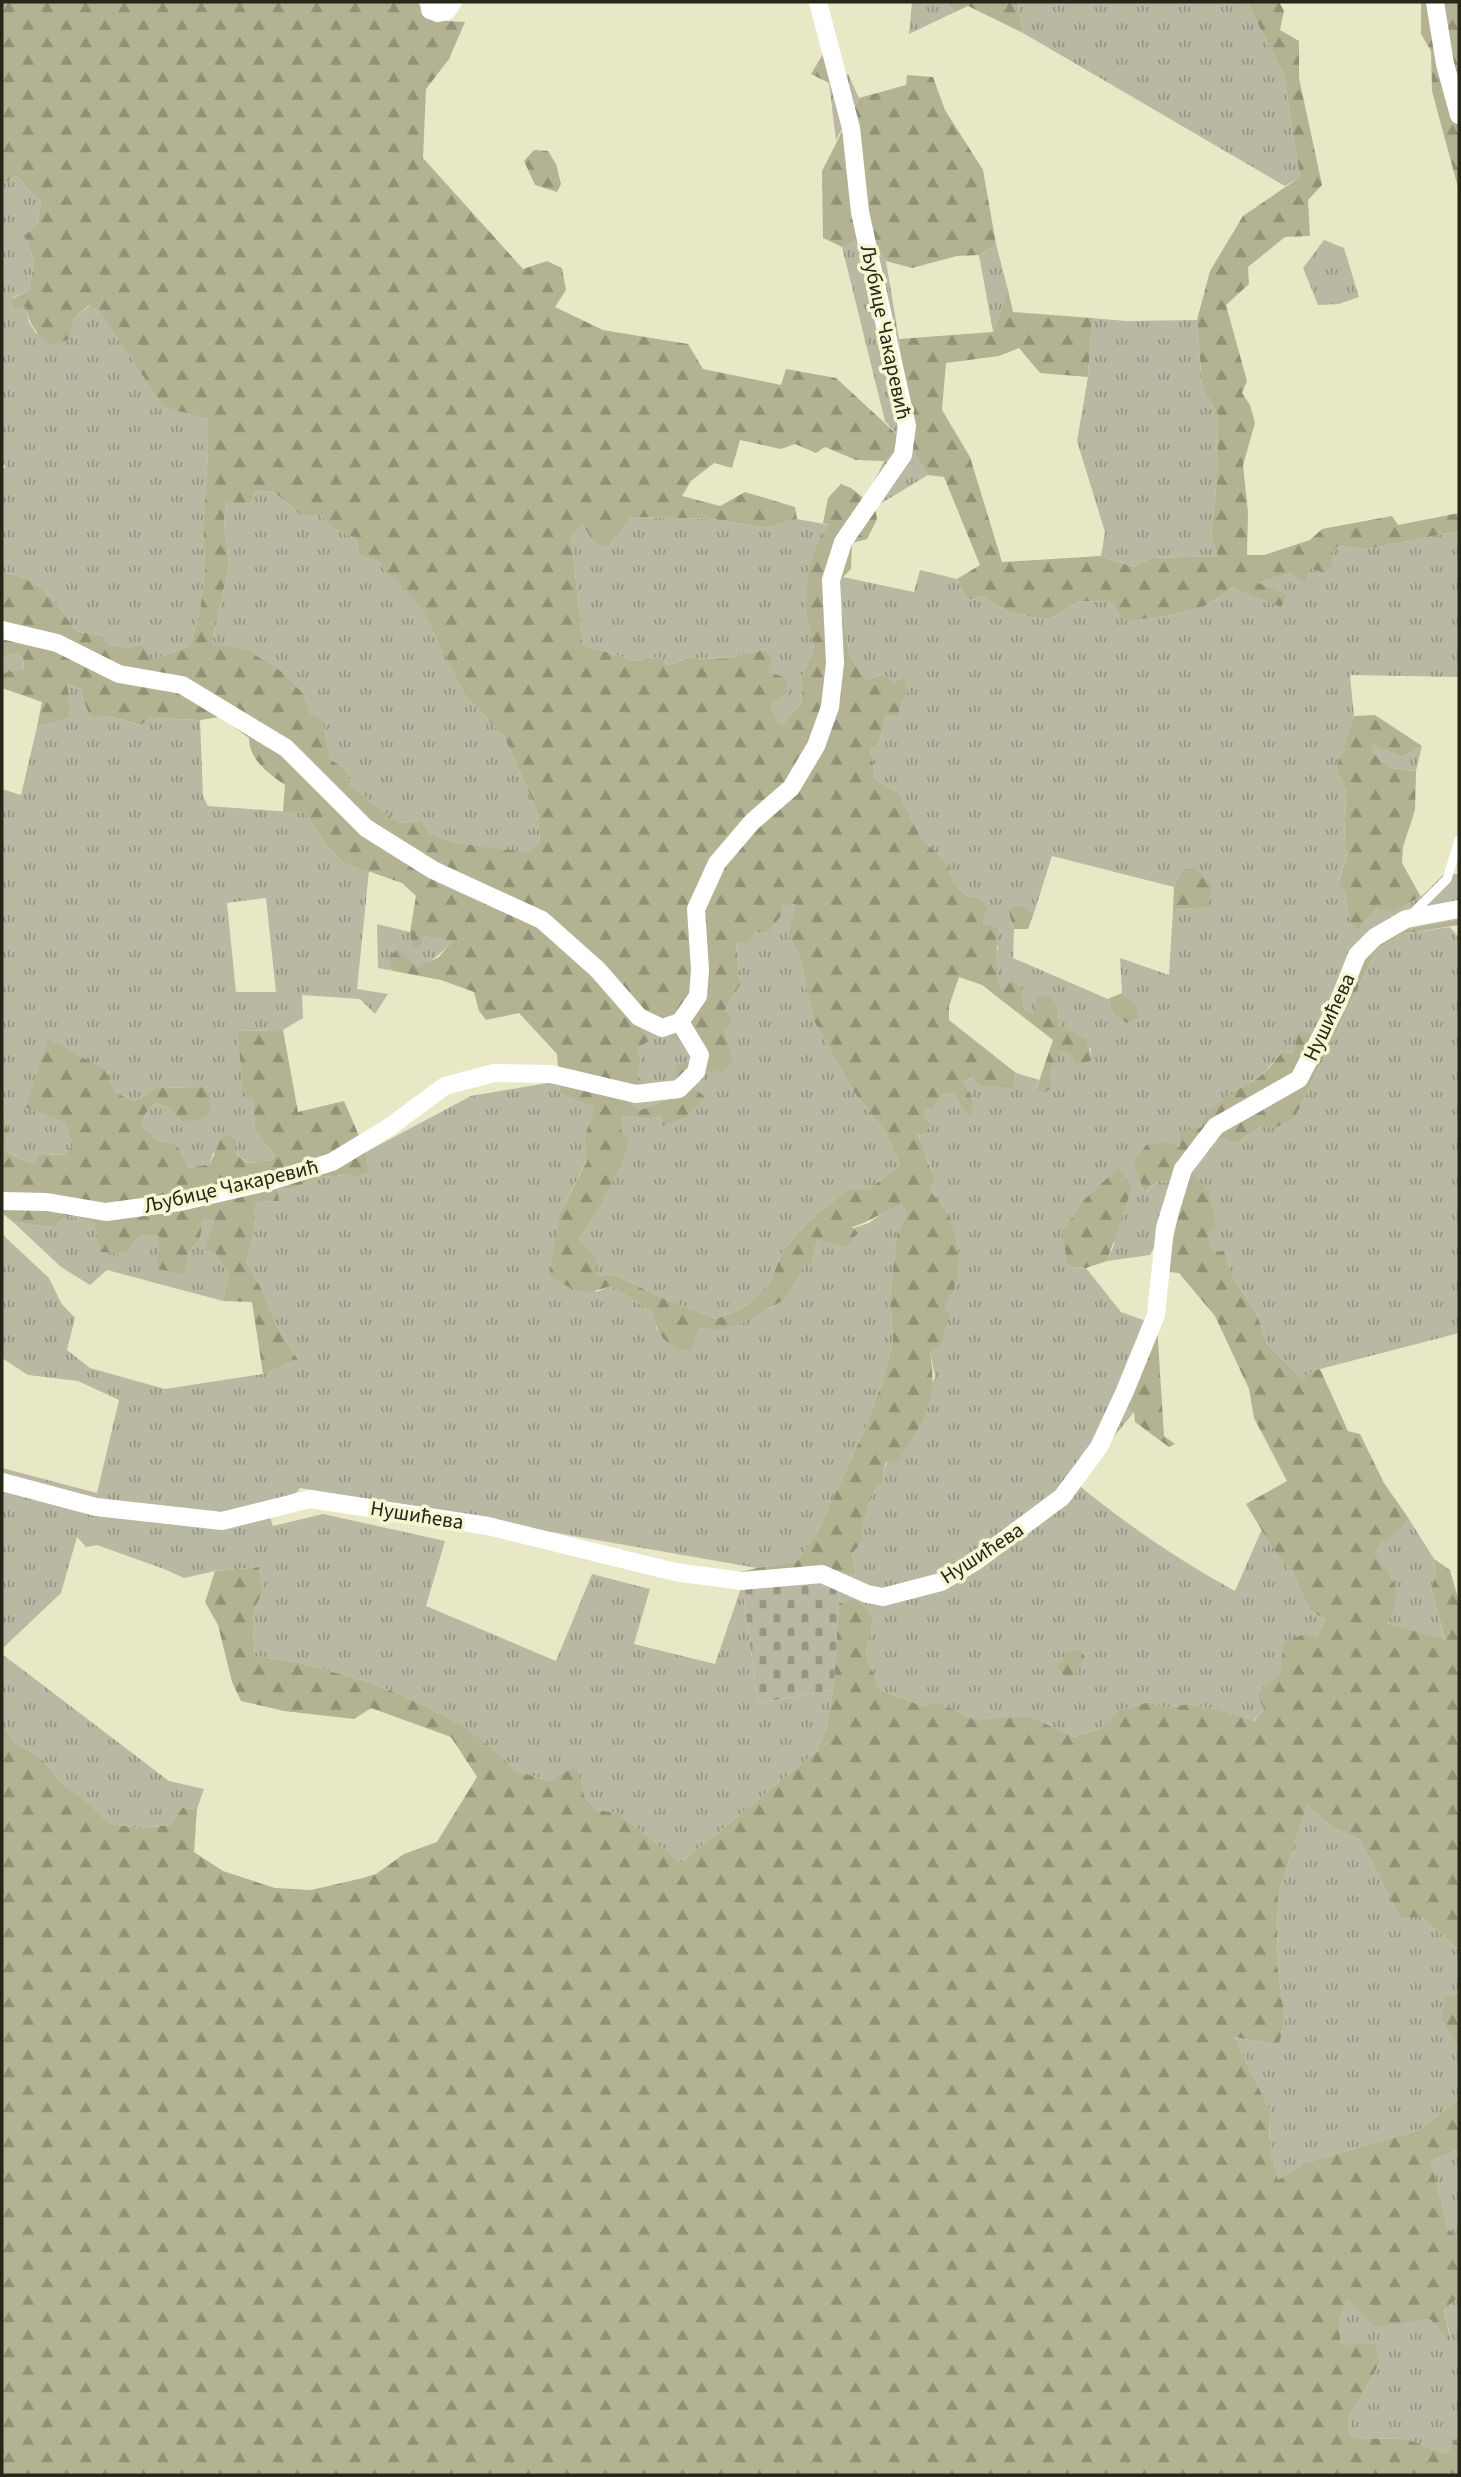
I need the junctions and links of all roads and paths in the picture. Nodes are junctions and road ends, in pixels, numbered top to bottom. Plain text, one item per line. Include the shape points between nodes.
1 (429, 2) edge
2 (453, 2) edge
3 (818, 2) edge
4 (1435, 2) edge
5 (1459, 115) edge
6 (2, 630) edge
7 (1459, 840) edge
8 (1451, 866) junction
9 (1459, 876) edge
10 (1459, 909) edge
11 (1406, 919) junction
12 (680, 1022) junction
13 (2, 1202) edge
14 (2, 1482) edge

1 - 2 street via 430,10 438,13 447,11
3 - 12 street, Љубице Чакаревић via 851,128 860,212 907,426 903,455 843,542 831,580 835,663 830,706 816,746 791,788 752,822 717,863 696,909 698,996
4 - 5 street
6 - 12 street via 57,643 119,674 182,685 285,748 366,828 433,870 542,920 598,970 639,1017 662,1028
7 - 8 lane, Нушићева
8 - 9 lane
8 - 11 lane, Нушићева via 1447,879
10 - 11 street, Нушићева
11 - 14 street, Нушићева via 1376,937 1357,956 1299,1079 1216,1126 1183,1169 1165,1228 1156,1315 1099,1447 1062,1497 941,1582 883,1597 822,1574 742,1581 675,1572 488,1526 310,1499 222,1521 96,1507
12 - 13 street, Љубице Чакаревић via 700,1055 696,1072 679,1089 636,1094 551,1074 494,1073 445,1086 332,1161 271,1181 180,1202 106,1212 47,1202

